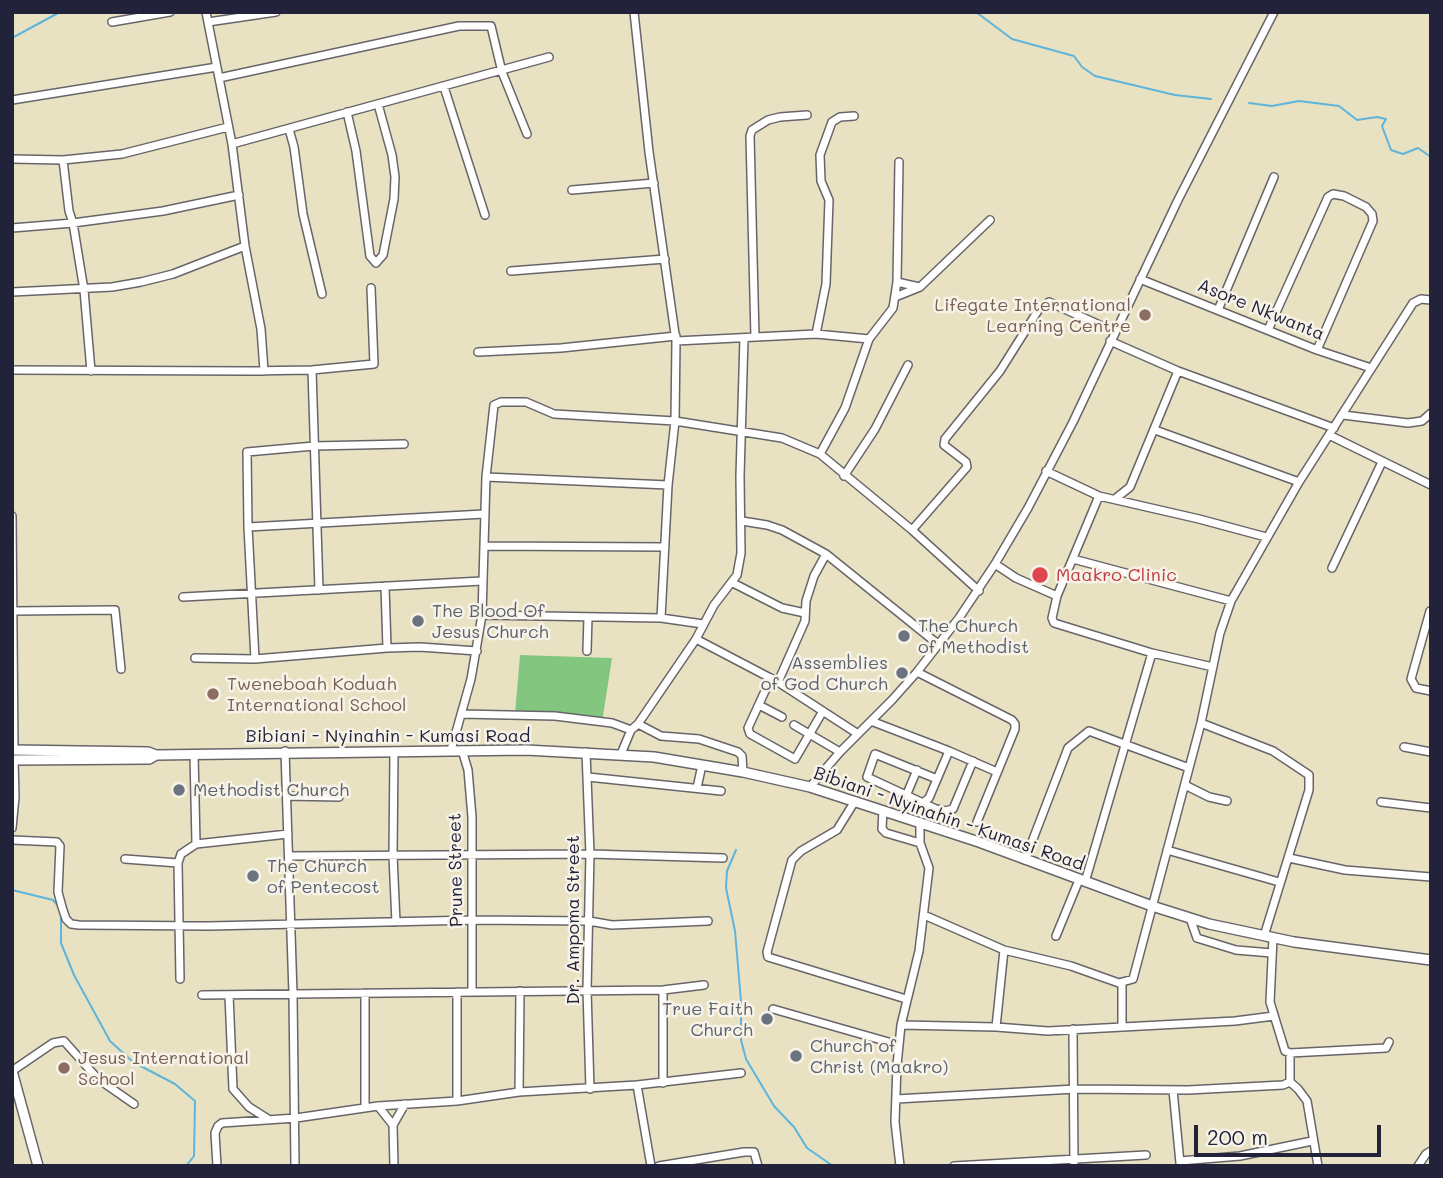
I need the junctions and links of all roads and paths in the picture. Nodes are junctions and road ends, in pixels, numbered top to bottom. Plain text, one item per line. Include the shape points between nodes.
1 (170, 12) edge
2 (206, 12) edge
3 (276, 12) edge
4 (634, 12) edge
5 (1274, 12) edge
6 (112, 22) dead end
7 (208, 22) junction
8 (549, 57) dead end
9 (217, 67) junction
10 (502, 72) junction
11 (219, 78) junction
12 (444, 87) junction
13 (12, 100) edge
14 (378, 104) junction
15 (346, 113) junction
16 (807, 115) dead end
17 (854, 116) dead end
18 (228, 127) junction
19 (289, 129) junction
20 (527, 134) dead end
21 (232, 144) junction
22 (12, 159) edge
23 (63, 159) junction
24 (899, 162) dead end
25 (1274, 177) dead end
26 (654, 183) junction
27 (572, 190) dead end
28 (239, 195) junction
29 (485, 215) dead end
30 (990, 219) dead end
31 (73, 223) junction
32 (12, 228) edge
33 (245, 246) junction
34 (665, 259) junction
35 (511, 271) dead end
36 (1140, 279) junction
37 (897, 282) junction
38 (920, 287) junction
39 (372, 288) dead end
40 (84, 290) junction
41 (12, 292) edge
42 (322, 294) dead end
43 (895, 297) junction
44 (1431, 300) edge
45 (1218, 310) junction
46 (1268, 330) junction
47 (1115, 332) junction
48 (817, 334) junction
49 (755, 337) junction
50 (676, 338) junction
51 (744, 338) junction
52 (857, 340) junction
53 (869, 340) junction
54 (1110, 341) junction
55 (865, 348) junction
56 (1317, 350) junction
57 (478, 352) dead end
58 (908, 365) dead end
59 (1371, 368) junction
60 (12, 370) edge
61 (312, 370) junction
62 (264, 371) junction
63 (1178, 371) junction
64 (91, 372) junction
65 (1431, 414) edge
66 (1343, 415) junction
67 (675, 421) junction
68 (1334, 428) junction
69 (1155, 430) junction
70 (743, 431) junction
71 (1329, 435) junction
72 (404, 444) dead end
73 (314, 446) junction
74 (820, 454) junction
75 (1382, 462) junction
76 (1046, 471) junction
77 (844, 476) junction
78 (486, 477) junction
79 (1298, 482) junction
80 (668, 485) junction
81 (1431, 485) edge
82 (1130, 487) junction
83 (1099, 496) junction
84 (1115, 499) junction
85 (1133, 503) junction
86 (484, 514) junction
87 (12, 516) edge
88 (742, 521) junction
89 (317, 522) junction
90 (248, 527) junction
91 (912, 530) junction
92 (1266, 537) junction
93 (484, 546) junction
94 (664, 547) junction
95 (826, 554) junction
96 (1073, 559) junction
97 (995, 564) junction
98 (1332, 568) dead end
99 (482, 581) junction
100 (733, 583) junction
101 (385, 586) junction
102 (319, 590) junction
103 (979, 591) junction
104 (252, 594) junction
105 (1057, 596) junction
106 (183, 597) dead end
107 (1231, 601) junction
108 (13, 611) edge
109 (1430, 611) edge
110 (805, 613) junction
111 (482, 615) junction
112 (588, 617) junction
113 (661, 618) junction
114 (703, 624) junction
115 (696, 639) junction
116 (939, 645) junction
117 (387, 648) junction
118 (477, 651) junction
119 (587, 651) dead end
120 (1152, 653) junction
121 (195, 658) dead end
122 (255, 659) junction
123 (1213, 667) junction
124 (121, 669) dead end
125 (917, 672) junction
126 (774, 680) junction
127 (1431, 691) edge
128 (759, 705) junction
129 (822, 711) junction
130 (461, 714) junction
131 (782, 717) dead end
132 (871, 721) junction
133 (1201, 723) junction
134 (638, 724) junction
135 (794, 725) dead end
136 (631, 730) junction
137 (810, 734) junction
138 (858, 734) junction
139 (1125, 746) junction
140 (1404, 747) dead end
141 (451, 750) junction
142 (463, 750) junction
143 (285, 751) junction
144 (394, 751) junction
145 (949, 751) junction
146 (586, 752) junction
147 (840, 752) junction
148 (1431, 752) edge
149 (194, 754) junction
150 (621, 754) junction
151 (13, 755) edge
152 (973, 761) junction
153 (702, 765) junction
154 (1189, 768) junction
155 (917, 770) junction
156 (743, 772) junction
157 (997, 772) junction
158 (587, 777) junction
159 (937, 779) junction
160 (1185, 785) junction
161 (810, 787) junction
162 (697, 788) junction
163 (722, 791) dead end
164 (287, 796) junction
165 (906, 796) junction
166 (339, 797) dead end
167 (1227, 801) dead end
168 (855, 802) junction
169 (1381, 802) dead end
170 (923, 803) junction
171 (1431, 808) edge
172 (883, 810) junction
173 (920, 822) junction
174 (977, 822) dead end
175 (12, 828) edge
176 (288, 834) junction
177 (12, 839) edge
178 (920, 843) junction
179 (196, 844) junction
180 (1167, 850) junction
181 (473, 853) junction
182 (590, 854) junction
183 (289, 856) junction
184 (393, 856) junction
185 (723, 858) dead end
186 (1289, 858) junction
187 (125, 859) dead end
188 (1026, 860) junction
189 (178, 863) junction
190 (1431, 877) edge
191 (1082, 881) junction
192 (1279, 883) junction
193 (1152, 906) junction
194 (924, 915) junction
195 (1190, 918) junction
196 (474, 920) junction
197 (708, 920) dead end
198 (589, 921) junction
199 (396, 922) junction
200 (290, 925) junction
201 (180, 926) junction
202 (1056, 936) dead end
203 (1268, 937) junction
204 (1004, 950) junction
205 (1272, 953) junction
206 (1431, 960) edge
207 (180, 979) dead end
208 (1122, 983) junction
209 (704, 985) dead end
210 (472, 990) junction
211 (587, 990) junction
212 (663, 990) junction
213 (520, 991) junction
214 (457, 992) junction
215 (365, 993) junction
216 (293, 994) junction
217 (202, 995) dead end
218 (229, 995) junction
219 (906, 999) junction
220 (773, 1009) dead end
221 (1274, 1016) junction
222 (901, 1025) junction
223 (996, 1027) junction
224 (1122, 1027) junction
225 (1073, 1029) junction
226 (1389, 1042) dead end
227 (899, 1045) junction
228 (1290, 1053) junction
229 (12, 1071) edge
230 (741, 1073) dead end
231 (1290, 1082) junction
232 (663, 1083) junction
233 (637, 1085) junction
234 (590, 1089) junction
235 (1075, 1089) junction
236 (1173, 1090) junction
237 (519, 1092) junction
238 (896, 1099) junction
239 (457, 1101) junction
240 (134, 1104) dead end
241 (405, 1104) junction
242 (378, 1106) junction
243 (365, 1108) junction
244 (296, 1118) junction
245 (268, 1119) junction
246 (393, 1125) junction
247 (1312, 1141) junction
248 (1431, 1151) edge
249 (1146, 1155) dead end
250 (1240, 1156) junction
251 (1074, 1162) edge
252 (1180, 1163) edge
253 (38, 1166) edge
254 (217, 1166) edge
255 (295, 1166) edge
256 (394, 1166) edge
257 (650, 1166) edge
258 (659, 1166) edge
259 (758, 1166) edge
260 (900, 1166) edge
261 (954, 1166) edge
262 (1242, 1166) edge
263 (1318, 1166) edge
264 (1418, 1166) edge

1 - 6 street
2 - 7 street
3 - 7 street
4 - 26 street
5 - 36 street
7 - 9 street
8 - 10 street
9 - 11 street
9 - 13 street
10 - 11 street via 493,28 485,25 459,26
10 - 12 street
10 - 20 street
11 - 18 street
12 - 14 street
12 - 29 street
14 - 15 street
14 - 15 street via 396,177 383,255 376,263 370,256 356,151
15 - 19 street
16 - 49 street via 768,120 750,136
17 - 48 street via 832,122 820,155 821,181 829,200 826,284
18 - 21 street
18 - 23 street via 141,150
19 - 21 street
19 - 42 street
21 - 28 street
22 - 23 street
23 - 31 street
24 - 37 street
25 - 45 street
26 - 27 street
26 - 34 street
28 - 31 street
28 - 33 street
30 - 38 street
31 - 32 street
31 - 40 street
33 - 40 street via 173,274
33 - 62 street
34 - 35 street
34 - 50 street
36 - 45 street, Asore Nkwanta
36 - 47 street
37 - 38 street
37 - 43 street
38 - 43 street
39 - 61 street via 374,364
40 - 41 street
40 - 64 street
43 - 53 street via 890,314
44 - 59 street via 1413,303
45 - 46 street, Asore Nkwanta
46 - 56 street, Asore Nkwanta
46 - 56 street via 1328,197 1344,196 1366,207 1373,221
47 - 54 street
47 - 91 street via 1049,302 1039,309 1000,371 945,439 944,445 967,467
48 - 49 street
48 - 52 street
49 - 51 street
50 - 51 street
50 - 57 street
50 - 67 street
51 - 70 street
52 - 53 street
52 - 55 street
53 - 55 street
54 - 63 street
54 - 76 street
55 - 74 street via 845,408
56 - 59 street, Asore Nkwanta
58 - 77 street
59 - 66 street
60 - 64 street
61 - 62 street
61 - 73 street
62 - 64 street
63 - 68 street
63 - 69 street
65 - 66 street via 1422,421 1408,422
66 - 68 street
67 - 70 street
67 - 78 street via 554,414 526,402 501,402 494,405
67 - 80 street
68 - 71 street
69 - 79 street
69 - 82 street
70 - 74 street via 782,438
70 - 88 street
71 - 75 street
71 - 79 street
72 - 73 street
73 - 89 street
73 - 90 street via 247,452
74 - 77 street
75 - 81 street
75 - 98 street
76 - 83 street
76 - 97 street
77 - 91 street
78 - 80 street
78 - 86 street
79 - 92 street
80 - 94 street
82 - 84 street
82 - 85 street
83 - 84 street
83 - 96 street
84 - 85 street
85 - 92 street
86 - 89 street
86 - 93 street
87 - 108 street
88 - 95 street via 782,530
88 - 100 street via 740,565
89 - 90 street
89 - 102 street
90 - 104 street
91 - 103 street
92 - 107 street
93 - 94 street
93 - 99 street
94 - 113 street
95 - 110 street via 814,576
95 - 116 street
96 - 105 street
96 - 107 street
97 - 103 street
97 - 105 street
99 - 101 street
99 - 111 street
100 - 110 street via 782,608
100 - 114 street
101 - 102 street
101 - 117 street
102 - 104 street
103 - 116 street
104 - 106 street
104 - 122 street
105 - 120 street via 1054,623
107 - 123 street
108 - 124 street via 115,610
108 - 151 street
109 - 127 street via 1411,679 1416,688
110 - 126 street
111 - 112 street
111 - 118 street
112 - 113 street
112 - 119 street
113 - 114 street
114 - 115 street
115 - 126 street
115 - 134 street
116 - 125 street
117 - 118 street
117 - 122 street
118 - 130 street
120 - 123 street
120 - 139 street
121 - 122 street
123 - 133 street
125 - 132 street
125 - 157 street via 1013,720 1015,729
126 - 128 street
126 - 129 street
128 - 131 street
128 - 137 street via 748,728 750,734 793,759
129 - 137 street
129 - 138 street
130 - 136 street via 555,716
130 - 141 street
132 - 138 street
132 - 145 street
133 - 154 street
133 - 186 street via 1273,751 1309,775 1309,790
134 - 136 street
134 - 156 street via 660,736 699,739 738,752
135 - 137 street
136 - 150 street
137 - 147 street
138 - 147 street
139 - 154 street
139 - 188 street via 1088,732 1068,748
139 - 191 street
140 - 148 street
141 - 142 main road, Bibiani - Nyinahin - Kumasi Road
141 - 144 main road, Bibiani - Nyinahin - Kumasi Road
142 - 146 main road, Bibiani - Nyinahin - Kumasi Road
142 - 181 street, Prune Street
143 - 144 main road, Bibiani - Nyinahin - Kumasi Road
143 - 149 main road, Bibiani - Nyinahin - Kumasi Road
143 - 164 street
144 - 184 street
145 - 152 street
145 - 159 street
146 - 150 main road, Bibiani - Nyinahin - Kumasi Road
146 - 158 street, Dr. Ampoma Street
147 - 161 street
149 - 151 main road, Bibiani - Nyinahin - Kumasi Road
149 - 179 street
150 - 153 main road, Bibiani - Nyinahin - Kumasi Road
151 - 175 street
152 - 157 street
152 - 170 street via 953,809
153 - 156 main road, Bibiani - Nyinahin - Kumasi Road
153 - 162 street
154 - 160 street
155 - 159 street
155 - 165 street
155 - 165 street via 879,754 873,757 867,777
156 - 161 main road, Bibiani - Nyinahin - Kumasi Road
157 - 174 street
158 - 162 street
158 - 182 street, Dr. Ampoma Street
159 - 170 street
160 - 167 street
160 - 180 street
161 - 168 main road, Bibiani - Nyinahin - Kumasi Road
162 - 163 street
164 - 166 street
164 - 176 street
165 - 170 street
168 - 172 main road, Bibiani - Nyinahin - Kumasi Road
168 - 219 street via 837,830 792,860 768,957
169 - 171 street
172 - 173 main road, Bibiani - Nyinahin - Kumasi Road
172 - 178 street via 886,833
173 - 178 street
173 - 188 main road, Bibiani - Nyinahin - Kumasi Road
176 - 179 street
176 - 183 street
177 - 201 street via 57,842 60,846 58,892 71,924
178 - 194 street via 929,868
179 - 189 street via 185,850
180 - 192 street
180 - 193 street
181 - 182 street
181 - 184 street
181 - 196 street, Prune Street
182 - 185 street
182 - 198 street, Dr. Ampoma Street
183 - 184 street
183 - 200 street
184 - 199 street
186 - 190 street via 1345,870
186 - 192 street
187 - 189 street
188 - 191 main road, Bibiani - Nyinahin - Kumasi Road
189 - 201 street
191 - 193 main road, Bibiani - Nyinahin - Kumasi Road
191 - 202 street
192 - 203 street
193 - 195 main road, Bibiani - Nyinahin - Kumasi Road
193 - 208 street via 1135,974
194 - 204 street
194 - 219 street
195 - 203 main road, Bibiani - Nyinahin - Kumasi Road
195 - 205 street via 1197,938 1236,950
196 - 198 street
196 - 199 street
196 - 210 street, Prune Street
197 - 198 street via 612,925
198 - 211 street, Dr. Ampoma Street
199 - 200 street
200 - 201 street
200 - 216 street
201 - 207 street
203 - 205 street
203 - 206 main road, Bibiani - Nyinahin - Kumasi Road
204 - 208 street via 1072,965
204 - 223 street
205 - 221 street
208 - 224 street
209 - 212 street
210 - 213 street
210 - 214 street
211 - 212 street
211 - 213 street
211 - 234 street, Dr. Ampoma Street
212 - 232 street
213 - 237 street
214 - 215 street
214 - 239 street
215 - 216 street
215 - 243 street
216 - 218 street
216 - 244 street
217 - 218 street
218 - 245 street via 233,1088 248,1107
219 - 222 street
220 - 227 street
221 - 224 street
221 - 228 street via 1283,1047
222 - 223 street
222 - 227 street
223 - 225 street
224 - 225 street
225 - 235 street
226 - 228 street via 1388,1048
227 - 238 street
228 - 231 street
229 - 240 street via 53,1043 64,1041 98,1079
229 - 253 main road
230 - 232 street
231 - 236 street
231 - 247 street via 1307,1101
232 - 233 street
233 - 234 street
233 - 257 street
234 - 237 street
235 - 236 street
235 - 238 street
235 - 251 street
236 - 252 street
237 - 239 street
238 - 260 street
239 - 241 street
241 - 242 street
241 - 246 street
242 - 243 street
242 - 246 street
243 - 244 street
244 - 245 street
244 - 255 street
245 - 254 street via 218,1126
246 - 256 street
247 - 250 street
247 - 263 street
248 - 264 street
249 - 251 street
250 - 252 street
250 - 262 street
251 - 261 street
258 - 259 street via 754,1152

